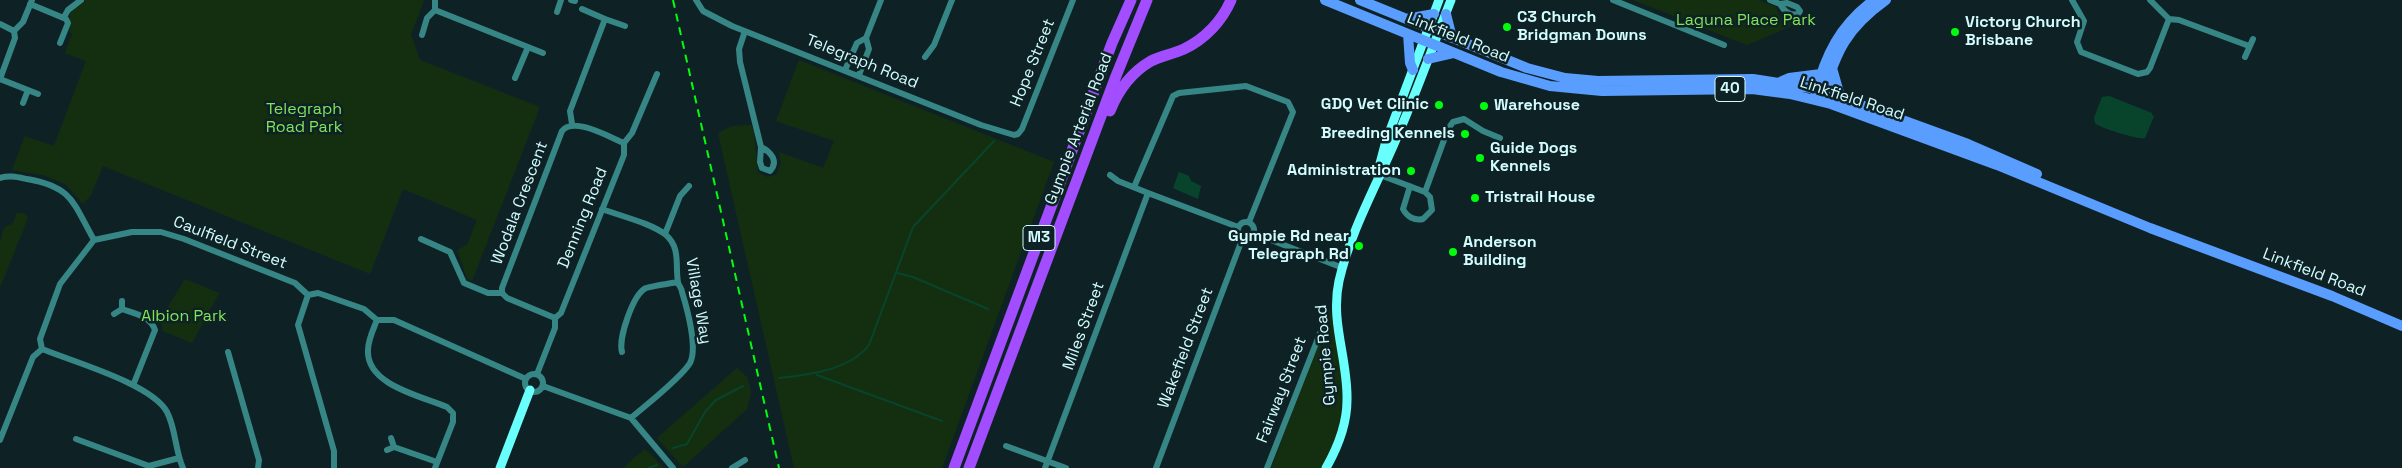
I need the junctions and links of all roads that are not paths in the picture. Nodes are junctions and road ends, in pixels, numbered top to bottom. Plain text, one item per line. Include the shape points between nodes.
1 (80, 0) edge
2 (435, 0) edge
3 (561, 0) edge
4 (696, 0) edge
5 (881, 0) edge
6 (952, 0) edge
7 (1073, 0) edge
8 (1131, 0) edge
9 (1147, 0) edge
10 (1231, 0) edge
11 (1325, 0) edge
12 (1360, 0) edge
13 (1439, 0) edge
14 (1451, 0) edge
15 (1613, 0) edge
16 (1770, 0) edge
17 (1874, 0) edge
18 (1886, 0) edge
19 (2072, 0) edge
20 (2150, 0) edge
21 (31, 2) edge
22 (1780, 4) dead end
23 (582, 9) dead end
24 (435, 10) junction
25 (557, 12) dead end
26 (1434, 14) junction
27 (1446, 14) junction
28 (64, 17) junction
29 (605, 19) junction
30 (1406, 19) junction
31 (2169, 19) junction
32 (0, 24) edge
33 (626, 26) dead end
34 (1428, 28) junction
35 (14, 31) junction
36 (745, 31) junction
37 (1438, 32) junction
38 (1408, 34) junction
39 (422, 35) dead end
40 (866, 38) junction
41 (1452, 38) junction
42 (2252, 39) dead end
43 (1429, 42) junction
44 (60, 43) dead end
45 (1724, 45) dead end
46 (2249, 46) junction
47 (528, 47) junction
48 (543, 53) dead end
49 (1454, 53) junction
50 (925, 57) dead end
51 (2245, 57) dead end
52 (1428, 60) junction
53 (1831, 67) junction
54 (845, 70) junction
55 (1413, 70) junction
56 (657, 74) dead end
57 (1821, 74) junction
58 (859, 75) junction
59 (516, 78) dead end
60 (0, 79) edge
61 (1781, 82) junction
62 (28, 90) junction
63 (38, 94) dead end
64 (1819, 95) junction
65 (1840, 96) junction
66 (23, 103) dead end
67 (572, 124) junction
68 (1096, 128) junction
69 (1016, 135) joint
70 (1500, 138) dead end
71 (624, 143) junction
72 (761, 147) dead end
73 (1110, 175) dead end
74 (0, 178) edge
75 (1378, 179) junction
76 (688, 186) dead end
77 (1410, 186) junction
78 (1134, 187) junction
79 (1425, 192) junction
80 (1148, 193) junction
81 (602, 209) junction
82 (1249, 222) junction
83 (1238, 226) junction
84 (1253, 233) junction
85 (665, 234) junction
86 (1243, 237) junction
87 (94, 240) junction
88 (421, 240) dead end
89 (2214, 251) junction
90 (1343, 268) junction
91 (678, 282) junction
92 (502, 293) junction
93 (308, 295) junction
94 (122, 301) dead end
95 (122, 309) junction
96 (114, 314) dead end
97 (555, 318) junction
98 (376, 320) junction
99 (1324, 323) dead end
100 (2402, 326) edge
101 (42, 349) junction
102 (228, 352) dead end
103 (622, 352) dead end
104 (537, 374) junction
105 (526, 379) junction
106 (134, 383) junction
107 (543, 386) junction
108 (530, 390) junction
109 (632, 418) junction
110 (2, 428) edge
111 (391, 438) dead end
112 (76, 439) dead end
113 (0, 440) edge
114 (1006, 446) dead end
115 (394, 447) junction
116 (387, 450) dead end
117 (179, 458) junction
118 (745, 460) dead end
119 (1046, 464) edge
120 (436, 465) edge
121 (183, 468) edge
122 (258, 468) edge
123 (334, 468) edge
124 (500, 468) edge
125 (672, 468) edge
126 (732, 468) edge
127 (954, 468) edge
128 (969, 468) edge
129 (1066, 468) edge
130 (1156, 468) edge
131 (1267, 468) edge
132 (1326, 468) edge

1 - 28 street
2 - 24 street
3 - 25 street
4 - 36 street, Telegraph Road via 700,8 711,16
5 - 40 street
6 - 50 street via 934,46
7 - 69 street, Hope Street via 1022,129
8 - 127 highway, Gympie Arterial Road / M3
9 - 68 highway, Gympie Arterial Road / M3
10 - 68 highway via 1223,15 1204,36 1184,49 1152,61 1133,76 1117,96 1107,118
11 - 38 main road, Linkfield Road / 40
12 - 30 main road, Linkfield Road / 40
13 - 26 main road, Gympie Road
14 - 27 main road, Gympie Road
15 - 45 street
16 - 22 street
17 - 57 main road via 1856,14 1836,38
18 - 53 main road via 1850,32
19 - 31 street via 2084,21 2077,42 2081,52 2138,74 2150,68
20 - 31 street
21 - 28 street
21 - 35 street via 23,22
23 - 29 street
24 - 39 street via 427,18
24 - 47 street
26 - 30 main road
26 - 34 main road, Gympie Road
27 - 37 main road, Gympie Road
27 - 41 main road
28 - 44 street via 68,23
29 - 33 street
29 - 67 street via 570,111
30 - 34 main road, Linkfield Road / 40
31 - 46 street
32 - 35 street
34 - 37 main road, Linkfield Road / 40
34 - 43 main road, Gympie Road
35 - 60 street via 15,38
36 - 54 street, Telegraph Road
36 - 72 street via 739,49 740,62
37 - 41 main road, Linkfield Road / 40
37 - 43 main road, Gympie Road
38 - 43 main road, Linkfield Road / 40
38 - 55 main road
40 - 54 street via 857,43
40 - 58 street via 869,49
41 - 61 main road, Linkfield Road / 40 via 1536,71 1573,80 1736,78
42 - 46 street
43 - 49 main road, Linkfield Road / 40
43 - 52 main road, Gympie Road
43 - 55 main road, Gympie Road
46 - 51 street
47 - 48 street
47 - 59 street
49 - 52 main road
49 - 64 main road, Linkfield Road / 40 via 1522,80 1566,89 1738,88
52 - 75 main road, Gympie Road
53 - 64 main road
53 - 65 main road
54 - 58 street, Telegraph Road
55 - 75 main road, Gympie Road via 1381,154
56 - 71 street, Denning Road via 632,134
57 - 61 main road, 40
57 - 64 main road
58 - 69 street, Telegraph Road via 981,125
60 - 62 street
61 - 64 main road, Linkfield Road / 40
62 - 63 street
62 - 66 street
64 - 65 main road, Linkfield Road
64 - 89 main road, Linkfield Road
65 - 89 main road, Linkfield Road via 1993,154
67 - 71 street
67 - 92 street, Wodala Crescent via 562,131
68 - 128 highway, Gympie Arterial Road / M3
70 - 79 street via 1464,119 1453,122
71 - 81 street, Denning Road via 624,155
73 - 78 street
74 - 87 street via 13,176 42,181 64,191
75 - 77 street
75 - 90 main road, Gympie Road
76 - 85 street via 680,196
77 - 79 street
77 - 79 street via 1403,209 1412,218 1423,219 1432,210 1430,197
78 - 80 street
78 - 82 street via 1173,96 1253,87 1286,100 1293,112
80 - 83 street
80 - 119 street, Miles Street
81 - 85 street
81 - 97 street, Denning Road via 561,313
82 - 83 street via 1244,221
82 - 84 street via 1254,228
83 - 86 street
84 - 86 street via 1250,237
84 - 90 street
85 - 91 street, Village Way via 674,247
86 - 130 street, Wakefield Street
87 - 93 street, Caulfield Street via 132,232 161,232 295,283
87 - 101 street via 60,284 40,339
88 - 92 street via 450,252 464,284 488,293
89 - 100 main road, Linkfield Road
90 - 132 main road, Gympie Road via 1336,295 1336,317 1347,409 1340,438
91 - 103 street via 646,288 636,296 619,343
91 - 109 street, Village Way via 693,354 690,362
92 - 97 street
93 - 98 street, Caulfield Street via 318,293 356,306 369,312
93 - 123 street via 298,325 334,451
94 - 95 street
95 - 96 street
95 - 106 street via 147,318 155,330
97 - 104 street, Denning Road via 555,328
98 - 105 street, Caulfield Street via 394,320
98 - 120 street via 368,350 375,373 390,384 447,406 453,413 453,422
99 - 131 street, Fairway Street
101 - 106 street
101 - 110 street via 33,357
102 - 122 street via 259,460
104 - 105 street
104 - 107 street via 542,377
105 - 108 street
106 - 117 street via 156,398 168,413
107 - 108 street via 539,390
107 - 109 street
108 - 124 main road
109 - 125 street
110 - 113 street
111 - 115 street
112 - 117 street via 149,466
114 - 119 street
115 - 116 street
115 - 120 street
117 - 121 street
118 - 126 street
119 - 129 street

